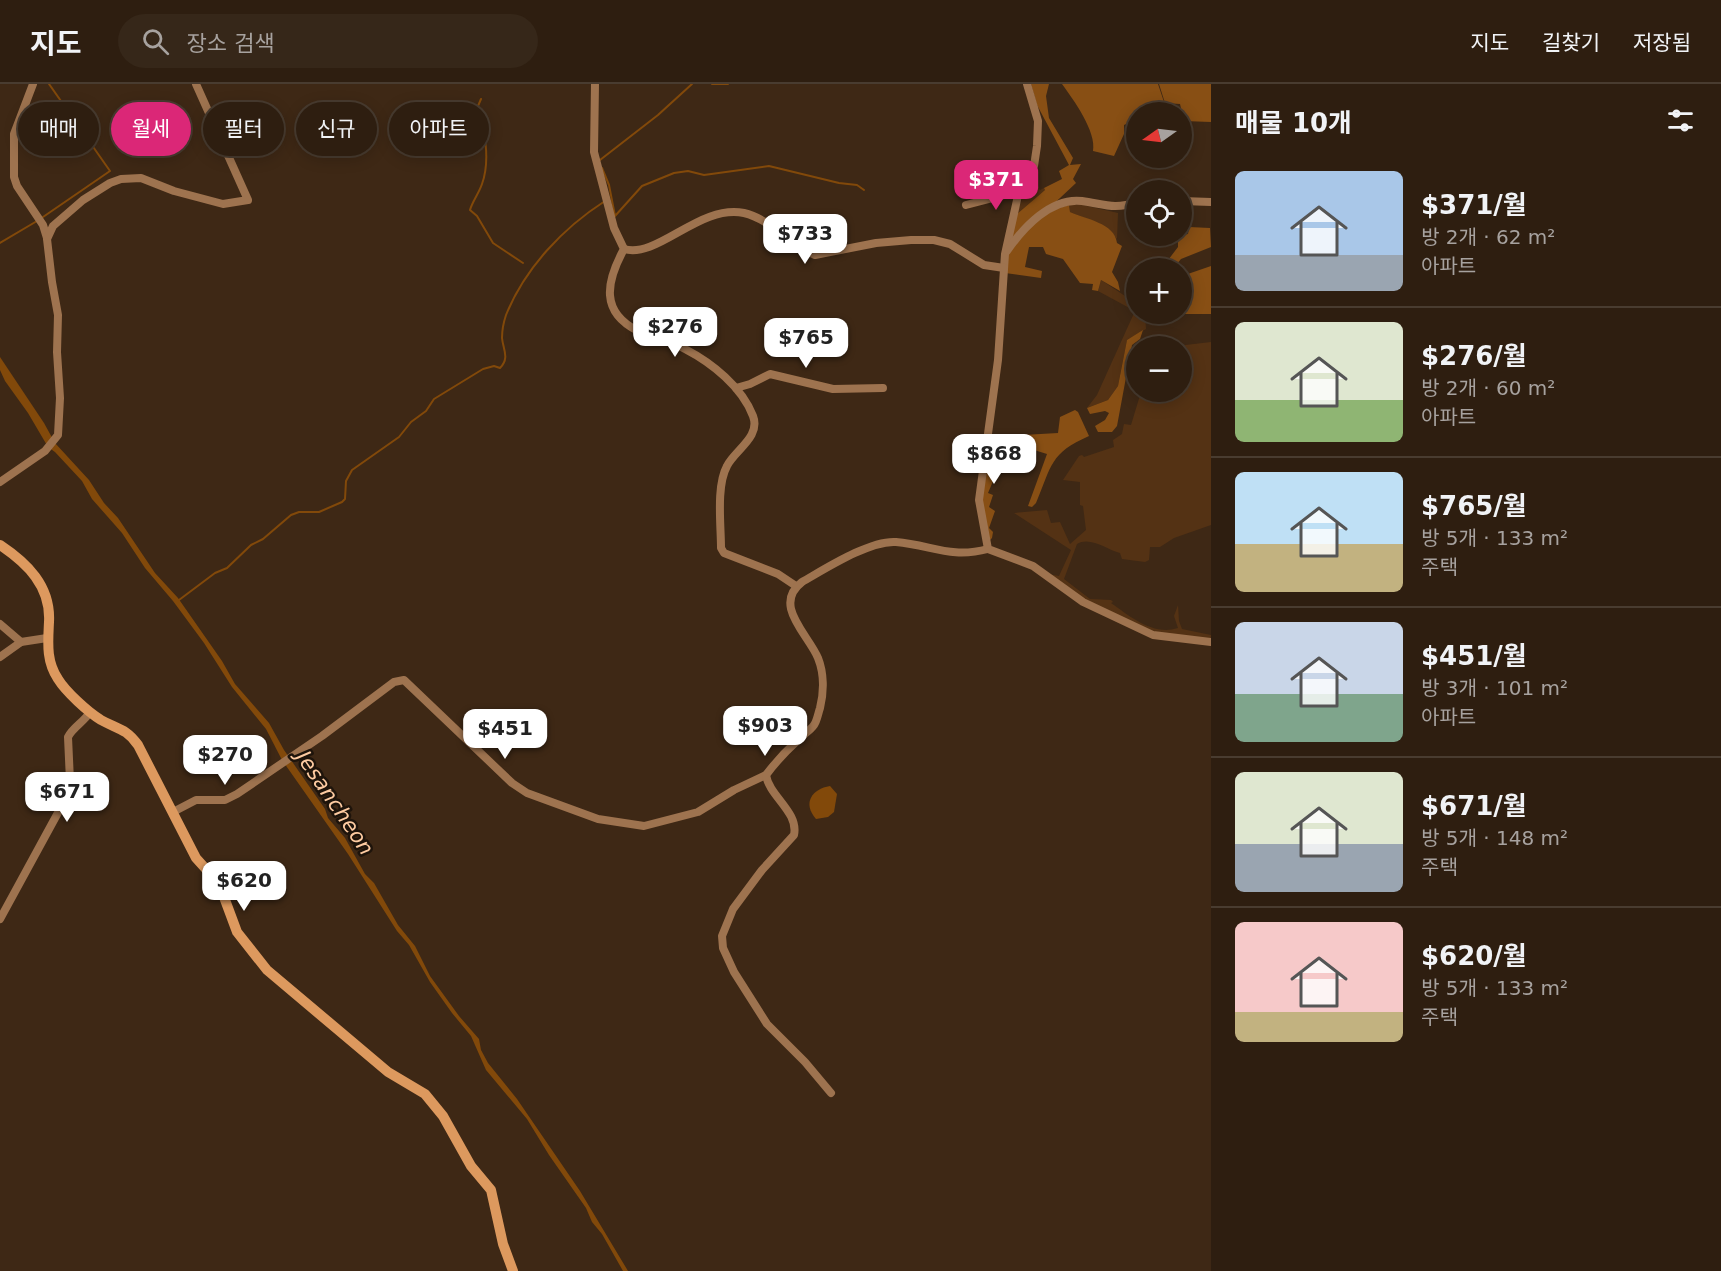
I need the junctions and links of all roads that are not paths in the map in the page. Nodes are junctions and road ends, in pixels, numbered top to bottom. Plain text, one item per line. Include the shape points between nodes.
1 (33, 84) edge
2 (196, 84) edge
3 (595, 84) edge
4 (1027, 84) edge
5 (1019, 192) junction
6 (1192, 201) edge
7 (1211, 202) edge
8 (966, 205) dead end
9 (1126, 206) edge
10 (47, 239) junction
11 (624, 249) junction
12 (1005, 254) junction
13 (1004, 268) junction
14 (736, 388) junction
15 (882, 388) dead end
16 (0, 482) edge
17 (0, 545) edge
18 (988, 549) junction
19 (796, 586) junction
20 (0, 624) edge
21 (47, 638) junction
22 (21, 642) junction
23 (1211, 642) edge
24 (0, 657) edge
25 (90, 712) junction
26 (766, 775) junction
27 (173, 812) junction
28 (0, 919) edge
29 (831, 1094) dead end
30 (513, 1271) edge

1 - 10 street via 14,134 14,177 43,225
2 - 10 street via 248,200 223,204 141,178 121,179 83,200 53,226
3 - 11 street via 594,152 614,228
4 - 5 street via 1038,121 1037,146 1034,166
5 - 8 street
5 - 12 street
6 - 7 street
9 - 12 street via 1079,200 1055,206 1034,220
10 - 16 street via 58,315 59,429 45,451
11 - 13 street via 646,249 688,225 736,212 764,222 814,255 876,243 934,240 950,244 984,265
11 - 14 street via 608,289 617,314 638,330 697,356
12 - 13 street
13 - 18 street via 998,360 979,500
14 - 15 street via 770,374 833,389
14 - 19 street via 755,422 753,433 722,477 721,548 724,553 778,574
17 - 21 street via 20,559 40,583 49,610
18 - 19 street via 958,554 895,542 879,544
18 - 23 street via 1033,566 1083,602 1148,633
19 - 26 street via 790,596 791,611 818,659 822,699 816,723
20 - 22 street
21 - 22 street
21 - 25 street via 57,678
22 - 24 street
25 - 27 street via 121,727 133,738
25 - 28 street via 68,737 70,781 66,798
26 - 27 street via 704,809 657,824 639,826 598,819 527,793 512,783 404,680 394,682 294,756 229,798 196,800
26 - 29 street via 795,830 733,909 723,931 723,948 767,1024
27 - 30 street via 196,858 221,889 237,932 267,970 388,1072 425,1094 437,1107 471,1166 491,1190

